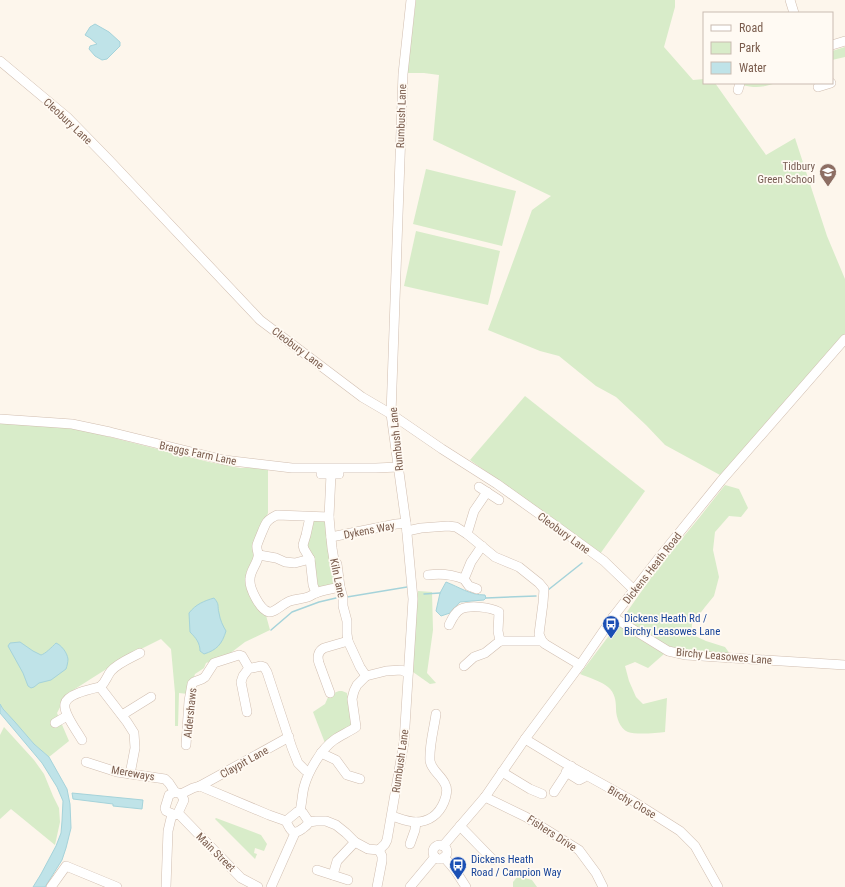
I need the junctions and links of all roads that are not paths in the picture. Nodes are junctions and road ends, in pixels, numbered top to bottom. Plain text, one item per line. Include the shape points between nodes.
1 (411, 0) edge
2 (790, 0) edge
3 (794, 12) edge
4 (845, 41) edge
5 (833, 45) edge
6 (0, 61) edge
7 (845, 339) edge
8 (391, 414) junction
9 (0, 419) edge
10 (398, 467) junction
11 (321, 474) dead end
12 (499, 500) dead end
13 (310, 517) junction
14 (329, 517) junction
15 (407, 527) junction
16 (468, 534) junction
17 (331, 537) junction
18 (482, 546) junction
19 (259, 555) junction
20 (310, 559) junction
21 (439, 573) junction
22 (428, 575) dead end
23 (464, 579) junction
24 (436, 583) dead end
25 (340, 587) junction
26 (476, 590) dead end
27 (634, 590) junction
28 (316, 593) junction
29 (613, 617) junction
30 (449, 625) dead end
31 (348, 641) junction
32 (500, 641) junction
33 (542, 641) junction
34 (140, 653) dead end
35 (580, 665) junction
36 (845, 665) edge
37 (464, 666) dead end
38 (249, 668) junction
39 (408, 673) junction
40 (366, 676) junction
41 (100, 687) junction
42 (330, 693) dead end
43 (151, 697) dead end
44 (247, 712) dead end
45 (122, 715) junction
46 (67, 716) junction
47 (433, 716) dead end
48 (55, 723) dead end
49 (289, 737) junction
50 (525, 739) junction
51 (82, 740) dead end
52 (186, 745) dead end
53 (321, 754) junction
54 (86, 762) dead end
55 (569, 769) junction
56 (309, 772) junction
57 (502, 772) junction
58 (130, 774) junction
59 (360, 780) dead end
60 (200, 786) junction
61 (554, 792) dead end
62 (178, 793) junction
63 (542, 794) dead end
64 (485, 797) junction
65 (300, 811) junction
66 (175, 813) junction
67 (392, 816) junction
68 (286, 821) junction
69 (308, 822) junction
70 (416, 822) junction
71 (460, 826) junction
72 (295, 833) junction
73 (355, 842) junction
74 (410, 844) dead end
75 (379, 850) junction
76 (439, 857) junction
77 (493, 860) dead end
78 (317, 870) dead end
79 (332, 875) junction
80 (348, 880) dead end
81 (51, 887) edge
82 (118, 887) edge
83 (166, 887) edge
84 (258, 887) edge
85 (271, 887) edge
86 (377, 887) edge
87 (410, 887) edge
88 (466, 887) edge
89 (603, 887) edge
90 (718, 887) edge

1 - 8 street, Rumbush Lane via 403,74
2 - 3 street
4 - 5 street
6 - 8 street, Cleobury Lane via 67,117 260,320 362,397
7 - 27 street, Dickens Heath Road via 721,481
8 - 10 street, Rumbush Lane
8 - 27 street, Cleobury Lane via 562,530 604,561
9 - 10 street, Braggs Farm Lane via 72,424 224,460 292,468
10 - 15 street, Rumbush Lane
11 - 14 street, Kiln Lane via 335,474
12 - 16 street via 483,490
13 - 14 street
13 - 19 street via 289,515 270,519 257,545
13 - 20 street via 303,545
14 - 17 street, Kiln Lane
15 - 16 street, Dykens Way via 448,526 456,527
15 - 17 street, Dykens Way via 396,524
15 - 39 street, Rumbush Lane via 413,599
16 - 18 street, Dykens Way
17 - 25 street, Kiln Lane
18 - 23 street
18 - 33 street, Dykens Way via 495,557 519,567 539,583 544,592 539,634
19 - 20 street via 295,563
19 - 28 street via 250,579 253,593 266,610 274,612 290,601
20 - 28 street
21 - 22 street
21 - 23 street
21 - 24 street
23 - 26 street
25 - 28 street
25 - 31 street, Kiln Lane
27 - 29 street, Dickens Heath Road
29 - 35 street, Dickens Heath Road
29 - 36 street, Birchy Leasowes Lane via 668,651 676,653
30 - 32 street via 460,610 470,607 495,610 499,612
31 - 40 street, Kiln Lane
31 - 42 street via 323,645 318,653 318,663
32 - 33 street
32 - 37 street
33 - 35 street
34 - 41 street via 111,670 105,683
35 - 50 street, Dickens Heath Road
38 - 44 street via 241,682
38 - 49 street via 261,666 267,672
38 - 52 street, Aldershaws via 239,654 214,663 205,676 192,684
39 - 40 street via 401,670 386,671
39 - 67 street, Rumbush Lane via 404,742
40 - 53 street via 357,685 352,699 359,725 334,740
41 - 45 street
41 - 46 street via 68,698 65,702
43 - 45 street
45 - 58 street via 134,733 135,748
46 - 48 street
46 - 51 street
47 - 70 street via 430,762 446,784 447,792 436,815 428,820
49 - 56 street via 298,763
49 - 60 street, Claypit Lane
50 - 55 street, Birchy Close
50 - 57 street, Dickens Heath Road
53 - 56 street
53 - 59 street via 336,760 346,774
54 - 58 street, Mereways
55 - 61 street
55 - 90 street, Birchy Close via 586,775 680,830 694,846
56 - 65 street
57 - 63 street
57 - 64 street, Dickens Heath Road
58 - 62 street, Mereways via 165,779
60 - 62 street
60 - 68 street
62 - 66 street via 184,800
62 - 66 street via 169,795 165,808 166,811
64 - 71 street, Dickens Heath Road
64 - 89 street, Fishers Drive via 526,817 579,850
65 - 68 street
65 - 69 street
66 - 83 street via 168,830
66 - 84 street, Main Street via 241,878
67 - 70 street
67 - 75 street, Rumbush Lane via 387,840
68 - 72 street
69 - 72 street via 308,825
69 - 73 street via 326,821 336,824
70 - 74 street via 416,830
71 - 76 street, Dickens Heath Road via 443,846 435,846 433,855
71 - 77 street
72 - 85 street
73 - 75 street via 368,850
73 - 79 street via 336,861
75 - 86 street via 382,861
76 - 87 street
76 - 88 street via 455,870
78 - 79 street
79 - 80 street
81 - 82 street via 66,866

